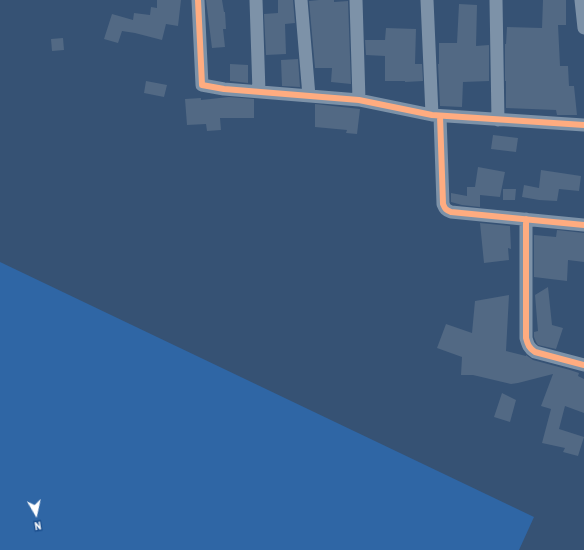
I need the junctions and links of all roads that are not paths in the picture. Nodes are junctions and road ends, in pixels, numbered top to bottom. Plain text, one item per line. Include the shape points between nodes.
1 (198, 0) edge
2 (256, 0) edge
3 (302, 0) edge
4 (356, 0) edge
5 (427, 0) edge
6 (496, 0) edge
7 (581, 0) edge
8 (584, 28) edge
9 (259, 92) junction
10 (309, 96) junction
11 (359, 100) junction
12 (436, 115) junction
13 (498, 120) junction
14 (584, 125) edge
15 (526, 219) junction
16 (584, 225) edge
17 (584, 365) edge

1 - 9 street via 202,85
2 - 9 street
3 - 10 street
4 - 11 street
5 - 12 street
6 - 13 street
7 - 8 street
9 - 10 street
10 - 11 street
11 - 12 street
12 - 13 street
12 - 15 street via 444,208 451,212
13 - 14 street
15 - 16 street
15 - 17 street via 528,344 535,352

